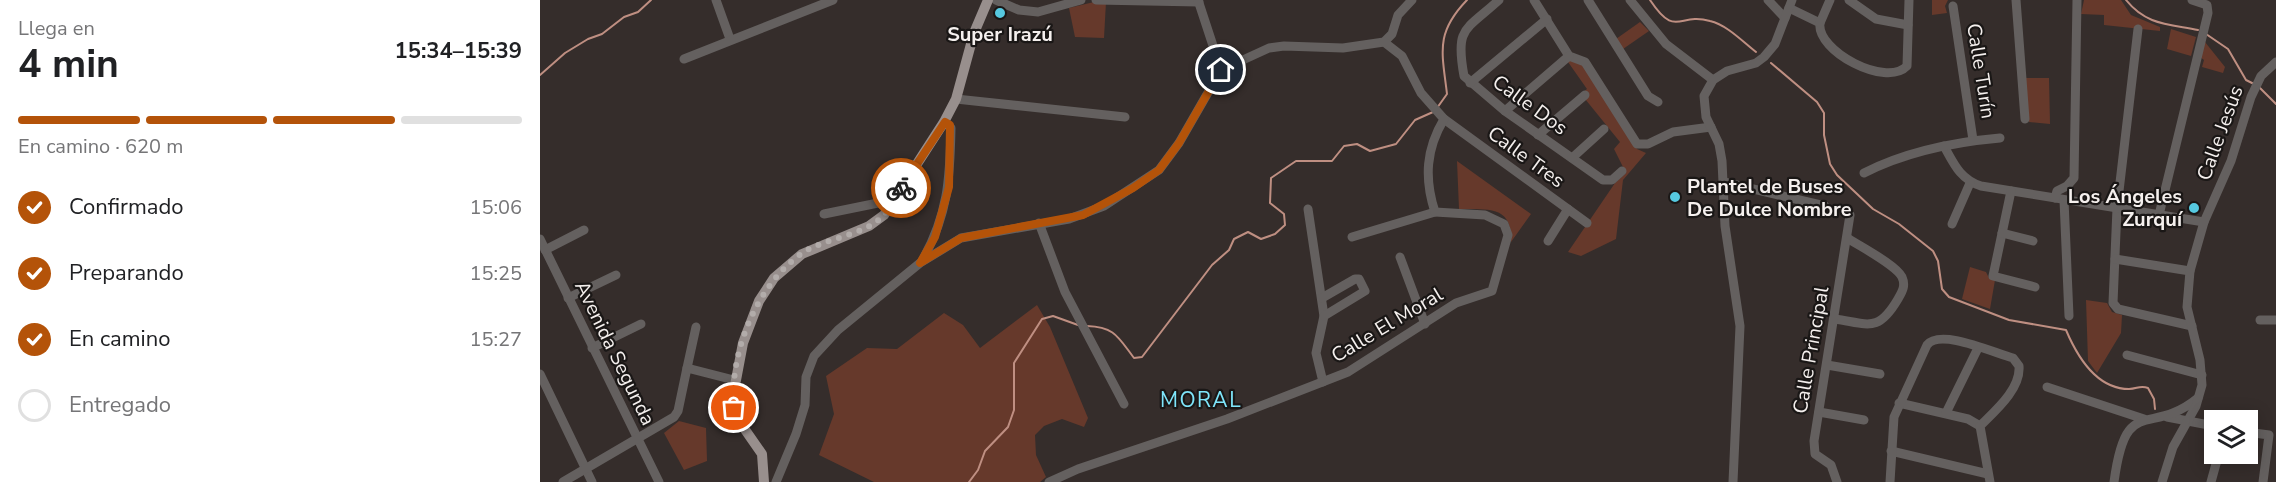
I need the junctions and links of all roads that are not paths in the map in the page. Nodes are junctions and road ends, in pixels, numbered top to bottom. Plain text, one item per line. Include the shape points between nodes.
1 (716, 0) edge
2 (834, 0) edge
3 (988, 0) edge
4 (996, 0) edge
5 (1081, 0) edge
6 (1096, 0) edge
7 (1137, 0) edge
8 (1412, 0) edge
9 (1498, 0) edge
10 (1534, 0) edge
11 (1588, 0) edge
12 (1630, 0) edge
13 (1767, 0) edge
14 (1830, 0) edge
15 (1849, 0) edge
16 (1909, 0) edge
17 (2016, 0) edge
18 (2077, 0) edge
19 (2192, 0) edge
20 (1199, 1) edge
21 (1953, 6) dead end
22 (1789, 9) edge
23 (1547, 19) junction
24 (1820, 23) junction
25 (1908, 25) junction
26 (2138, 29) dead end
27 (730, 39) junction
28 (1384, 42) junction
29 (1569, 56) junction
30 (684, 58) dead end
31 (2276, 62) edge
32 (1221, 70) junction
33 (1713, 80) junction
34 (1470, 83) junction
35 (1584, 95) dead end
36 (956, 99) junction
37 (1658, 102) dead end
38 (1505, 111) junction
39 (1441, 115) junction
40 (1125, 117) dead end
41 (2025, 119) dead end
42 (945, 122) junction
43 (1711, 127) junction
44 (1604, 129) dead end
45 (1538, 135) junction
46 (2000, 138) dead end
47 (1973, 140) junction
48 (1944, 146) junction
49 (1572, 158) junction
50 (1622, 171) dead end
51 (1864, 172) dead end
52 (1724, 182) junction
53 (1970, 183) junction
54 (2011, 191) junction
55 (2059, 199) junction
56 (1825, 206) dead end
57 (889, 207) junction
58 (2117, 208) junction
59 (1308, 209) dead end
60 (1568, 209) junction
61 (1435, 212) junction
62 (824, 214) dead end
63 (1850, 215) dead end
64 (2159, 215) junction
65 (2204, 222) junction
66 (1039, 223) junction
67 (1587, 223) dead end
68 (1952, 224) dead end
69 (584, 230) dead end
70 (2002, 233) junction
71 (1352, 237) dead end
72 (540, 239) edge
73 (1849, 239) junction
74 (1548, 241) dead end
75 (2033, 241) dead end
76 (545, 250) junction
77 (1400, 257) dead end
78 (2115, 259) junction
79 (920, 263) junction
80 (2190, 271) junction
81 (616, 275) dead end
82 (2035, 287) dead end
83 (568, 298) junction
84 (1322, 298) junction
85 (1324, 316) junction
86 (2069, 316) dead end
87 (1834, 319) junction
88 (2260, 320) dead end
89 (2276, 320) edge
90 (641, 324) dead end
91 (1425, 324) junction
92 (2192, 326) junction
93 (696, 327) dead end
94 (592, 348) junction
95 (1978, 348) junction
96 (2127, 355) dead end
97 (1827, 365) junction
98 (687, 368) junction
99 (540, 374) edge
100 (1880, 374) dead end
101 (2202, 375) junction
102 (734, 380) junction
103 (1323, 382) junction
104 (2047, 387) dead end
105 (2199, 397) junction
106 (1899, 403) junction
107 (1124, 404) dead end
108 (1819, 412) junction
109 (1946, 413) junction
110 (2158, 416) junction
111 (2144, 419) junction
112 (1864, 420) dead end
113 (2188, 421) junction
114 (2204, 424) edge
115 (1980, 426) junction
116 (2272, 432) edge
117 (637, 439) junction
118 (1891, 452) junction
119 (2217, 464) edge
120 (586, 469) junction
121 (1989, 478) edge
122 (563, 482) edge
123 (592, 482) edge
124 (658, 482) edge
125 (764, 482) edge
126 (776, 482) edge
127 (1049, 482) edge
128 (1733, 482) edge
129 (1837, 482) edge
130 (1890, 482) edge
131 (2114, 482) edge
132 (2162, 482) edge
133 (2211, 482) edge
134 (2263, 482) edge

1 - 27 street
2 - 27 street
3 - 36 main road via 974,33
4 - 5 street via 1019,10 1038,12
6 - 7 street
7 - 20 street
8 - 28 street via 1398,15 1392,34
9 - 34 street, Calle Dos via 1463,32 1464,76
10 - 23 street
11 - 37 street via 1648,96
12 - 33 street via 1666,44
13 - 22 street
14 - 24 street
15 - 25 street via 1876,19
16 - 25 street
17 - 41 street
18 - 55 street via 2074,178 2057,191
19 - 64 street via 2207,5 2208,13
20 - 32 street
21 - 47 street, Calle Turín
22 - 24 street
22 - 33 street via 1775,44 1764,57
23 - 29 street
23 - 34 street
24 - 25 street via 1820,35 1826,44 1858,65 1890,73 1898,73 1907,66
26 - 58 street
27 - 30 street
28 - 32 street via 1342,48 1277,47
28 - 39 street via 1402,56 1415,84
29 - 38 street
29 - 43 street via 1585,62 1641,146 1673,132
31 - 65 street, Calle Jesús via 2261,76 2251,97 2231,161
32 - 66 street via 1159,170 1104,206 1069,219
33 - 43 street via 1704,102
34 - 38 street, Calle Dos
35 - 45 street
36 - 40 street
36 - 42 main road
38 - 45 street, Calle Dos
39 - 60 street, Calle Tres
39 - 61 street via 1428,165 1428,191
42 - 57 main road
42 - 79 street via 951,128 949,187 935,237
43 - 52 street via 1719,144
44 - 49 street
45 - 49 street, Calle Dos
46 - 47 street
47 - 48 street
48 - 51 street
48 - 53 street via 1957,171
49 - 50 street, Calle Dos via 1607,182
52 - 56 street
52 - 128 street via 1725,226 1740,326
53 - 54 street
53 - 68 street
54 - 55 street
54 - 70 street
55 - 58 street
55 - 86 street
57 - 62 street via 878,203
57 - 102 main road via 869,226 802,254 774,278 759,301
58 - 64 street
58 - 78 street
59 - 84 street
60 - 67 street, Calle Tres
60 - 74 street
61 - 71 street
61 - 91 street, Calle El Moral via 1485,215 1504,224 1508,235 1492,291 1456,303
63 - 73 street, Calle Principal
64 - 65 street
65 - 80 street, Calle Jesús
66 - 79 street via 961,238
66 - 107 street via 1065,292
69 - 76 street
70 - 75 street
70 - 82 street via 1994,276
72 - 76 street, Avenida Segunda
73 - 87 street, Calle Principal
73 - 87 street via 1898,272 1904,288 1886,319 1880,322
76 - 83 street, Avenida Segunda
77 - 91 street
78 - 80 street
78 - 92 street via 2115,307
79 - 126 street via 838,330 814,356 806,377 805,405
80 - 92 street, Calle Jesús via 2187,307
81 - 83 street
83 - 94 street, Avenida Segunda
84 - 85 street
84 - 85 street via 1355,279 1359,279 1365,291
85 - 103 street via 1316,353
87 - 97 street, Calle Principal
88 - 89 street
90 - 94 street
91 - 103 street, Calle El Moral via 1348,372
92 - 101 street, Calle Jesús
93 - 98 street
94 - 117 street, Avenida Segunda
95 - 106 street via 1949,338 1936,338 1927,345
95 - 109 street
95 - 115 street via 2013,358 2019,366 2019,375 2008,395
96 - 101 street
97 - 100 street
97 - 108 street, Calle Principal
98 - 102 street
98 - 117 street via 674,417
99 - 120 street
101 - 105 street, Calle Jesús
102 - 125 main road via 734,408 762,454
103 - 127 street, Calle El Moral
104 - 111 street
105 - 110 street via 2177,411
105 - 113 street, Calle Jesús
106 - 109 street
106 - 118 street
108 - 112 street
108 - 129 street, Calle Principal via 1815,454 1831,465
109 - 115 street
110 - 111 street
110 - 113 street
111 - 131 street via 2131,426 2122,438
113 - 114 street
113 - 132 street, Calle Jesús via 2172,447
115 - 121 street
116 - 134 street
117 - 120 street
117 - 124 street, Avenida Segunda
118 - 121 street
118 - 130 street
119 - 133 street
120 - 122 street
120 - 123 street

